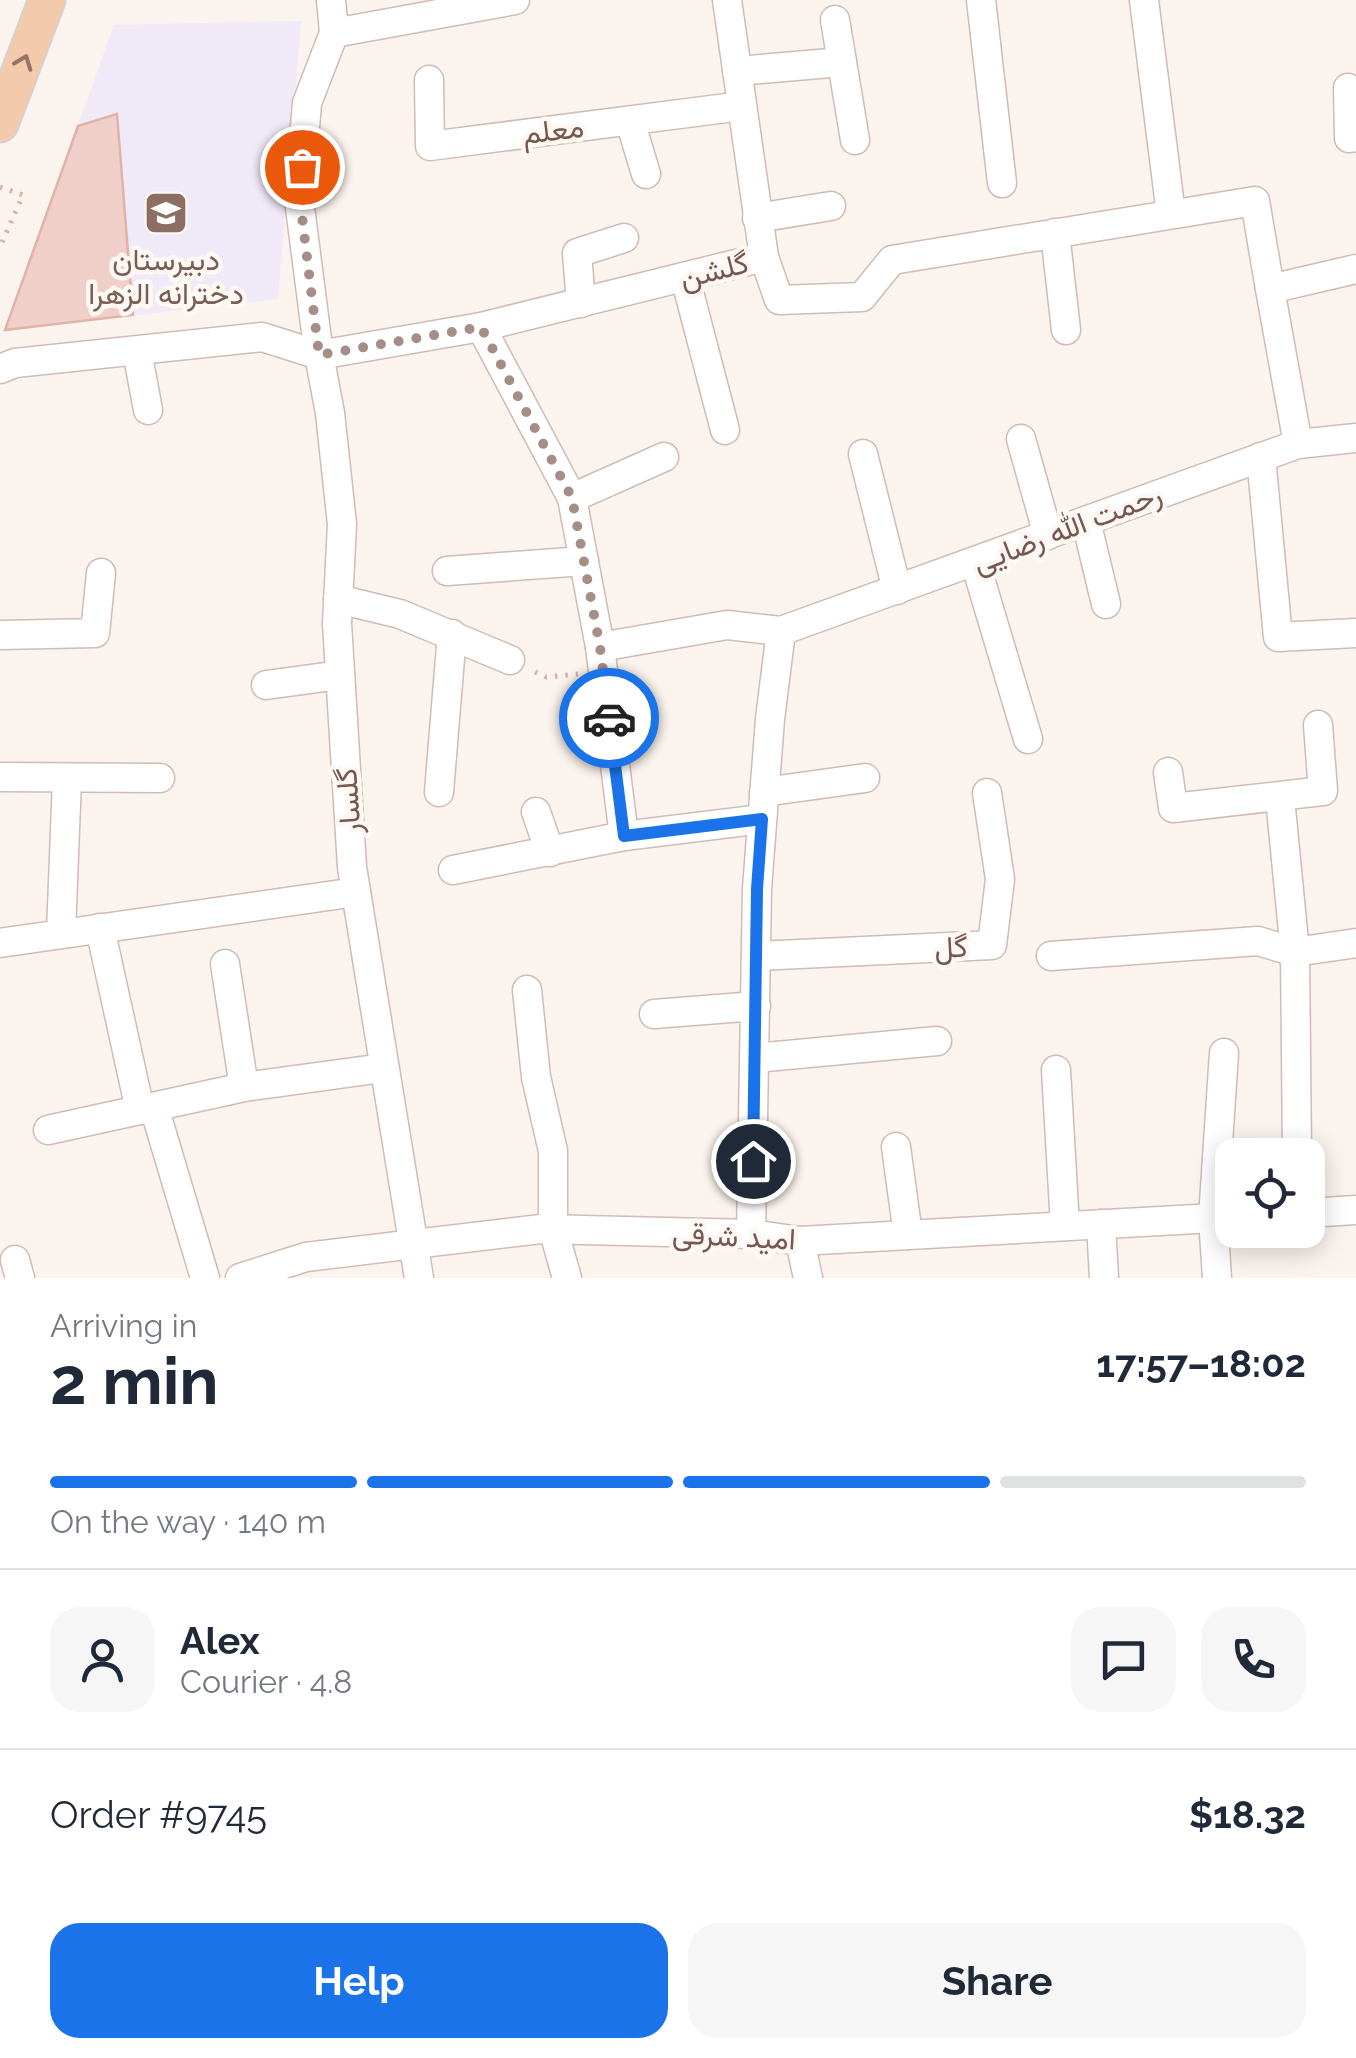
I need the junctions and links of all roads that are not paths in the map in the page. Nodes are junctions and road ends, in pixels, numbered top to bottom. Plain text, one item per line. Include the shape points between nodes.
1 (47, 0) edge
2 (331, 0) edge
3 (728, 0) edge
4 (981, 0) edge
5 (1144, 0) edge
6 (499, 1) edge
7 (835, 20) dead end
8 (334, 33) junction
9 (842, 62) junction
10 (737, 71) junction
11 (429, 80) dead end
12 (1348, 88) dead end
13 (742, 106) junction
14 (630, 120) junction
15 (0, 124) edge
16 (1356, 136) edge
17 (855, 140) dead end
18 (646, 174) dead end
19 (1002, 182) dead end
20 (830, 206) dead end
21 (1171, 214) junction
22 (758, 218) junction
23 (1056, 234) junction
24 (624, 238) dead end
25 (764, 257) junction
26 (1356, 269) edge
27 (685, 277) junction
28 (1270, 289) junction
29 (581, 303) junction
30 (481, 327) junction
31 (1066, 330) dead end
32 (136, 351) junction
33 (319, 355) junction
34 (5, 361) edge
35 (148, 410) dead end
36 (725, 430) dead end
37 (1356, 438) edge
38 (1021, 439) dead end
39 (1298, 444) junction
40 (862, 454) dead end
41 (664, 457) dead end
42 (1261, 457) junction
43 (572, 498) junction
44 (1086, 521) junction
45 (1048, 535) junction
46 (584, 560) junction
47 (976, 562) junction
48 (447, 571) dead end
49 (101, 573) dead end
50 (897, 590) junction
51 (338, 599) junction
52 (1106, 604) dead end
53 (781, 631) junction
54 (1356, 633) edge
55 (452, 634) junction
56 (0, 635) edge
57 (601, 659) junction
58 (510, 660) road end
59 (340, 674) junction
60 (266, 685) dead end
61 (1318, 725) dead end
62 (1028, 739) dead end
63 (1168, 772) dead end
64 (0, 777) edge
65 (160, 778) dead end
66 (865, 778) dead end
67 (67, 779) junction
68 (439, 792) dead end
69 (987, 794) dead end
70 (1280, 798) junction
71 (763, 806) junction
72 (536, 812) dead end
73 (624, 836) junction
74 (550, 852) junction
75 (454, 870) dead end
76 (356, 892) junction
77 (100, 928) junction
78 (60, 933) junction
79 (0, 943) edge
80 (1356, 943) edge
81 (1295, 952) junction
82 (756, 956) junction
83 (1051, 956) dead end
84 (225, 964) dead end
85 (528, 990) dead end
86 (756, 1006) junction
87 (654, 1014) dead end
88 (937, 1041) dead end
89 (1224, 1053) dead end
90 (756, 1058) junction
91 (383, 1068) junction
92 (1056, 1070) dead end
93 (244, 1087) junction
94 (147, 1109) junction
95 (48, 1130) dead end
96 (1223, 1138) edge
97 (1297, 1138) edge
98 (896, 1146) dead end
99 (1356, 1210) edge
100 (1325, 1212) edge
101 (1215, 1218) edge
102 (1101, 1224) junction
103 (1065, 1226) junction
104 (554, 1228) junction
105 (751, 1234) junction
106 (908, 1235) junction
107 (800, 1241) junction
108 (414, 1244) junction
109 (1220, 1248) edge
110 (253, 1276) edge
111 (205, 1278) edge
112 (419, 1278) edge
113 (567, 1278) edge
114 (808, 1278) edge
115 (1104, 1278) edge
116 (1217, 1278) edge

15 -> 1 main road
2 - 8 street
3 - 10 street
4 - 19 street
5 - 21 street
6 - 8 street
7 - 9 street
8 - 33 street, گلسار via 307,103 300,200
9 - 10 street
9 - 17 street
10 - 13 street
11 - 14 street, معلم via 430,146
12 - 16 street via 1349,138
13 - 14 street, معلم
13 - 22 street
14 - 18 street
20 - 22 street
21 - 23 street, گلشن
21 - 28 street, گلشن via 1255,201
22 - 25 street
23 - 25 street, گلشن via 892,260 862,297 780,300
23 - 31 street
24 - 29 street via 577,252
25 - 27 street, گلشن
26 - 28 street
27 - 29 street, گلشن
27 - 36 street
28 - 39 street
29 - 30 street, گلشن
30 - 33 street, گلشن
30 - 43 street
32 - 33 street, گلشن via 262,337
32 - 34 street, گلشن
32 - 35 street
33 - 51 street, گلسار via 342,524
37 - 39 street, رحمت الله رضایی
38 - 45 street
39 - 42 street, رحمت الله رضایی
40 - 50 street
41 - 43 street
42 - 44 street, رحمت الله رضایی
42 - 54 street via 1278,637
43 - 46 street
44 - 45 street, رحمت الله رضایی
44 - 52 street
45 - 47 street, رحمت الله رضایی
46 - 48 street
46 - 57 street
47 - 50 street, رحمت الله رضایی
47 - 62 street
49 - 56 street via 95,632
50 - 53 street, رحمت الله رضایی
51 - 55 street
51 - 59 street, گلسار
53 - 57 street, رحمت الله رضایی via 727,625
53 - 71 street
55 - 58 street
55 - 68 street
57 - 73 street
59 - 60 street
59 - 76 street, گلسار
61 - 70 street via 1322,791
63 - 70 street via 1173,808
64 - 67 street
65 - 67 street
66 - 71 street
67 - 78 street
69 - 82 street, گل via 1000,880 992,945
70 - 81 street
71 - 73 street
71 - 82 street
72 - 74 street
73 - 74 street
74 - 75 street
76 - 77 street
76 - 91 street, گلسار
77 - 78 street
77 - 94 street
78 - 79 street
80 - 81 street
81 - 83 street via 1258,942
81 - 97 street
82 - 86 street
84 - 93 street
85 - 104 street via 536,1076 553,1151
86 - 87 street
86 - 90 street
88 - 90 street
89 - 96 street
90 - 105 street
91 - 93 street
91 - 108 street, گلسار
92 - 103 street
93 - 94 street
94 - 95 street
94 - 111 street
98 - 106 street
99 - 100 street
101 - 102 street, امید شرقی
102 - 103 street, امید شرقی
102 - 115 street
103 - 106 street, امید شرقی
104 - 105 street, امید شرقی
104 - 108 street, امید شرقی
104 - 113 street
105 - 107 street, امید شرقی
106 - 107 street, امید شرقی
107 - 114 street
108 - 110 street, امید شرقی via 306,1257
108 - 112 street, گلسار
109 - 116 street

